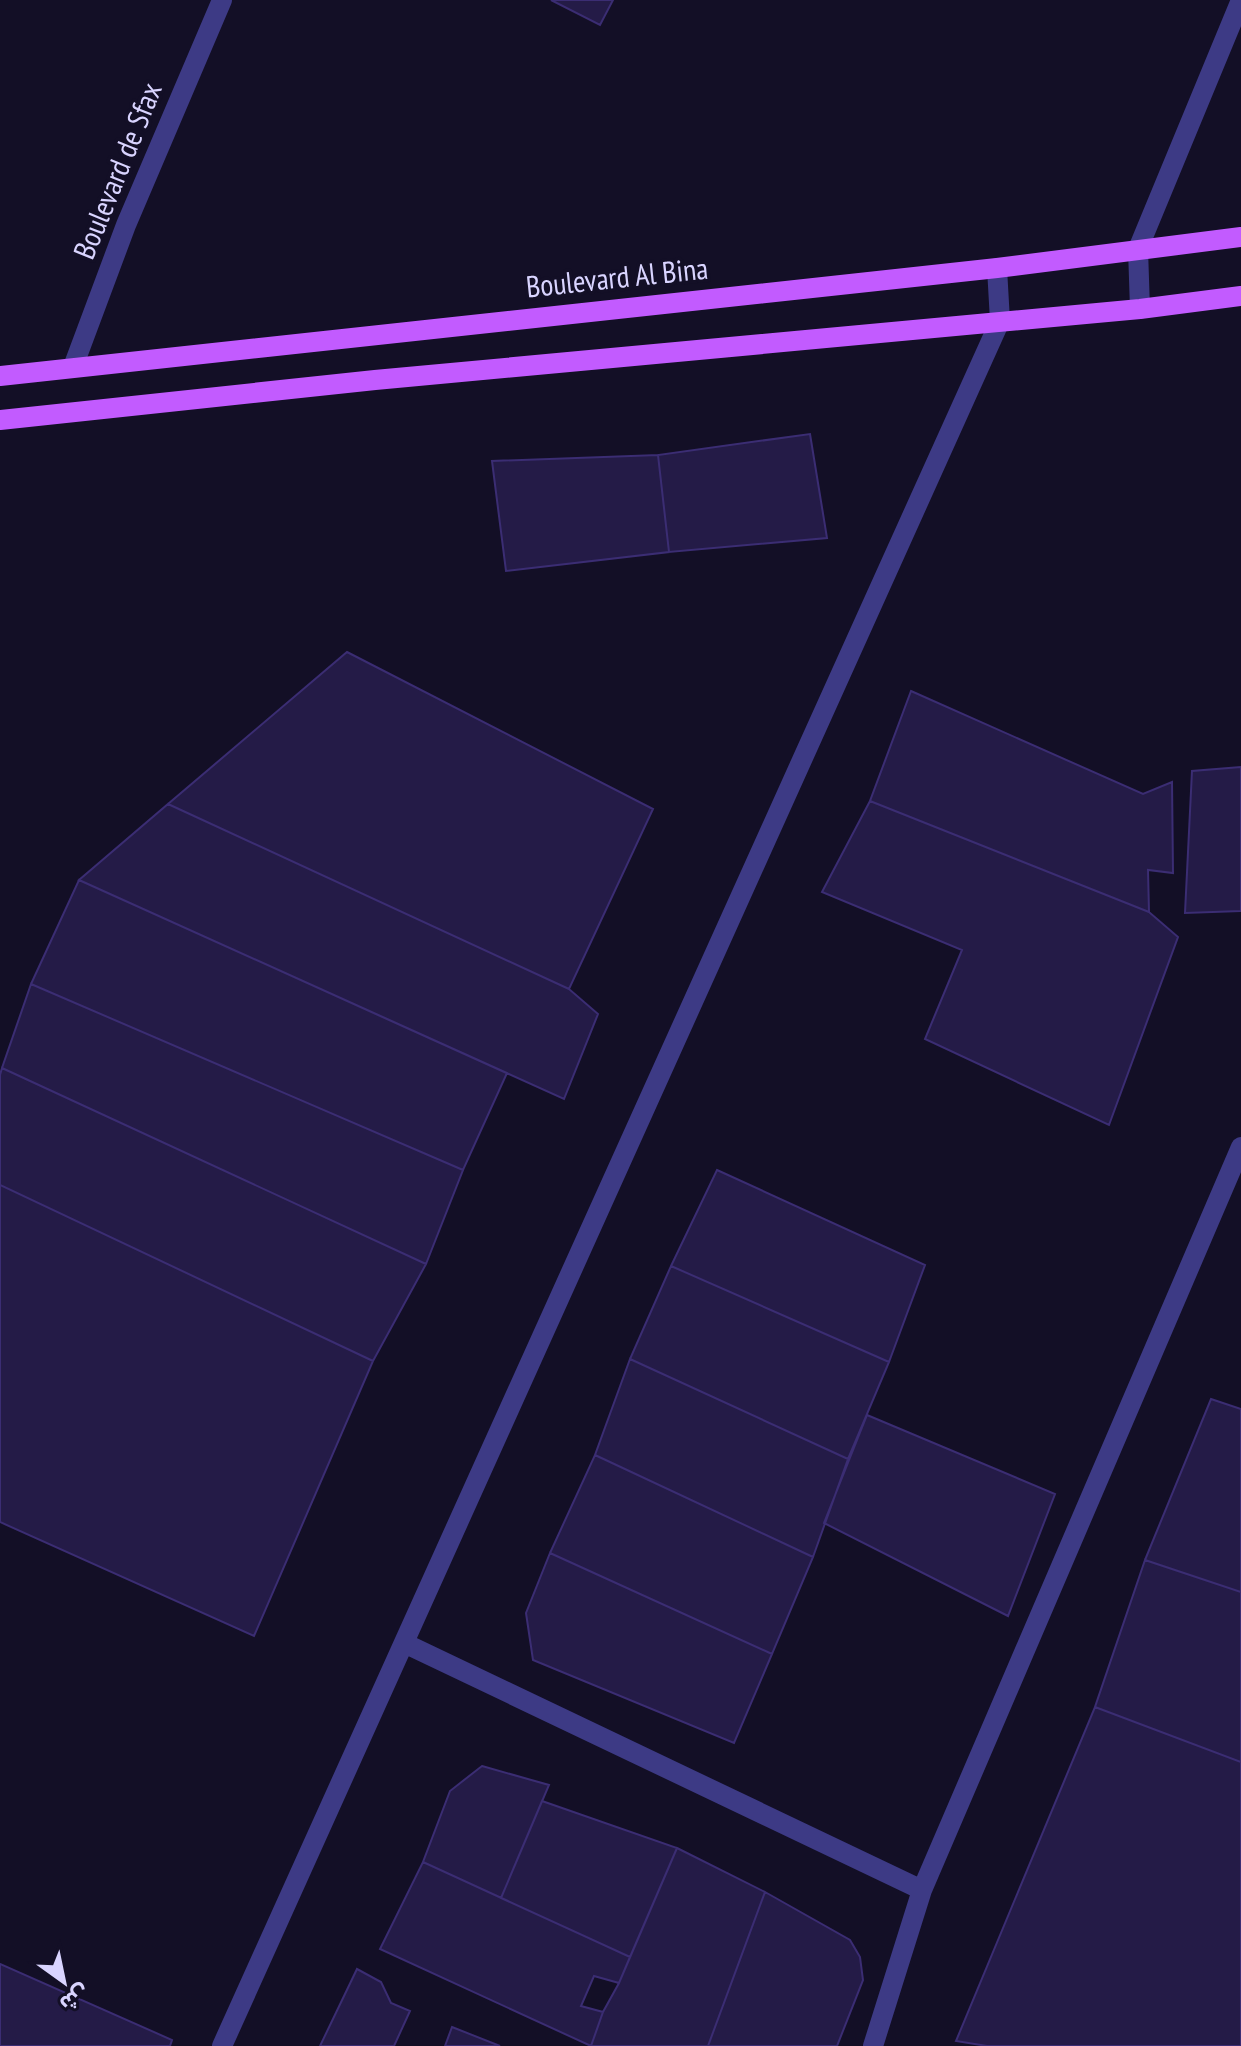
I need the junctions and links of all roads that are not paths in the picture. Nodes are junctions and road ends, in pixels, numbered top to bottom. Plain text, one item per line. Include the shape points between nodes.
1 (222, 0) edge
2 (1241, 0) edge
3 (1241, 237) edge
4 (1138, 249) junction
5 (997, 268) junction
6 (1241, 296) edge
7 (1140, 309) junction
8 (1000, 321) junction
9 (73, 367) junction
10 (0, 376) edge
11 (0, 420) edge
12 (1241, 1147) edge
13 (404, 1643) junction
14 (922, 1890) junction
15 (222, 2046) edge
16 (873, 2046) edge

1 - 9 lane, Boulevard de Sfax via 126,225
2 - 4 lane
3 - 4 main road, Boulevard Al Bina
4 - 5 main road, Boulevard Al Bina
4 - 7 lane
5 - 8 lane
5 - 9 main road, Boulevard Al Bina
6 - 7 main road
7 - 8 main road
8 - 11 main road
8 - 13 lane
9 - 10 main road, Boulevard Al Bina
12 - 14 lane
13 - 14 lane
13 - 15 lane
14 - 16 lane

